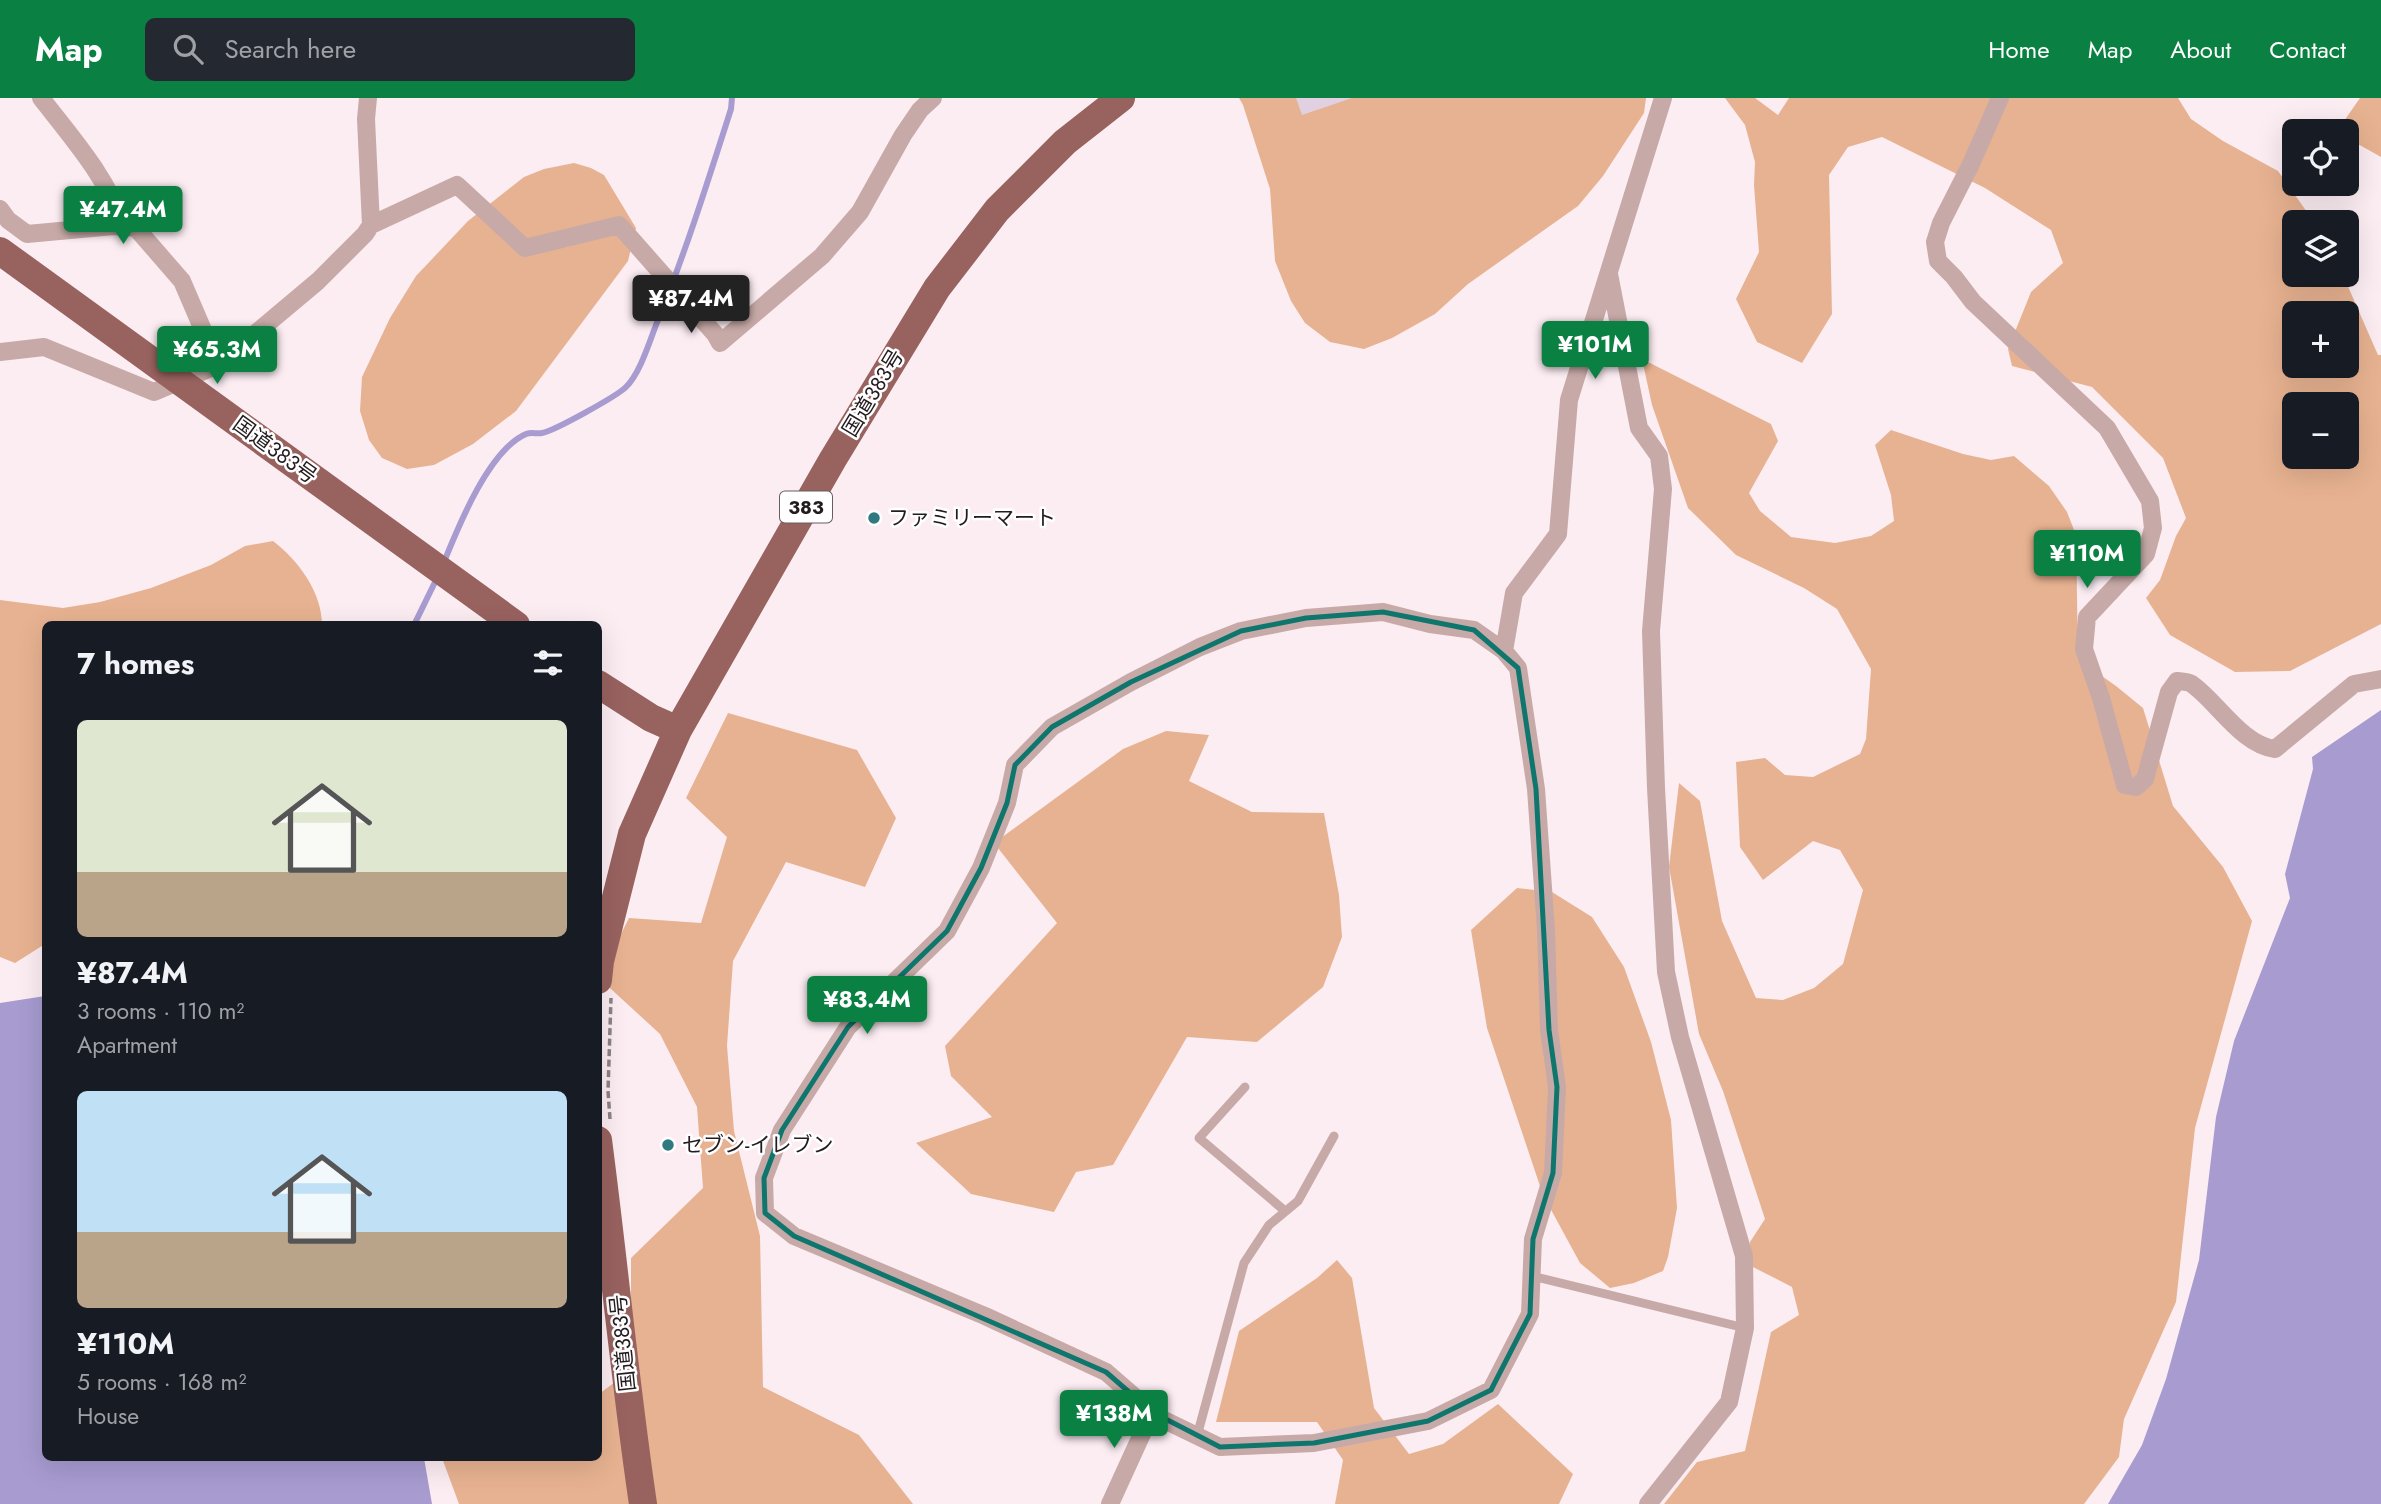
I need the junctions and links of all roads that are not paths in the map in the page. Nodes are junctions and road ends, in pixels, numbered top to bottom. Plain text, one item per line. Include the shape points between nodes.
1 (41, 98) edge
2 (368, 98) edge
3 (933, 98) edge
4 (1121, 98) edge
5 (1663, 98) edge
6 (2000, 98) edge
7 (0, 209) edge
8 (371, 225) junction
9 (124, 227) junction
10 (0, 251) edge
11 (1609, 274) junction
12 (0, 352) edge
13 (218, 365) junction
14 (510, 621) edge
15 (1504, 650) junction
16 (2381, 679) edge
17 (602, 687) edge
18 (678, 730) junction
19 (602, 953) edge
20 (1245, 1087) dead end
21 (605, 1136) edge
22 (1334, 1136) dead end
23 (1285, 1211) junction
24 (1532, 1276) junction
25 (1745, 1328) junction
26 (1152, 1412) junction
27 (1197, 1436) junction
28 (643, 1504) edge
29 (1110, 1504) edge
30 (1648, 1504) edge

1 - 9 street via 91,161 115,201
2 - 8 street
3 - 8 street via 919,110 860,212 822,256 720,343 620,225 525,248 457,185
4 - 18 highway, 国道383号 / 383 via 1065,142 997,210 937,288
5 - 11 street
6 - 16 street via 1941,223 1935,242 1938,261 1973,302 2107,428 2150,501 2153,528 2146,554 2087,617 2084,649 2125,785 2136,787 2145,779 2169,692 2177,681 2191,683 2230,723 2267,748 2276,749 2354,684
7 - 9 street via 27,234
8 - 13 street via 318,281
9 - 13 street via 136,228 182,281
10 - 14 highway, 国道383号
11 - 15 street via 1569,401 1558,534 1514,593
11 - 25 street via 1639,428 1659,456 1663,489 1651,631 1666,972 1680,1037 1744,1256
12 - 13 street via 44,347 154,392
15 - 24 street via 1518,667 1536,789 1549,1030 1557,1087 1553,1173 1533,1239
15 - 26 street via 1474,630 1383,612 1306,618 1241,631 1200,647 1052,727 1015,765 1007,803 981,868 947,931 848,1027 782,1130 764,1178 765,1213 794,1236 985,1315 1107,1372
17 - 18 highway
18 - 19 highway, 国道383号 / 383 via 632,834
20 - 23 lane via 1199,1138
21 - 28 highway, 国道383号
22 - 23 lane via 1297,1201
23 - 27 lane via 1269,1225 1244,1263
24 - 25 lane
24 - 27 street via 1530,1314 1491,1390 1428,1421 1314,1443 1220,1447
25 - 30 street via 1729,1402
26 - 27 street
26 - 29 street

